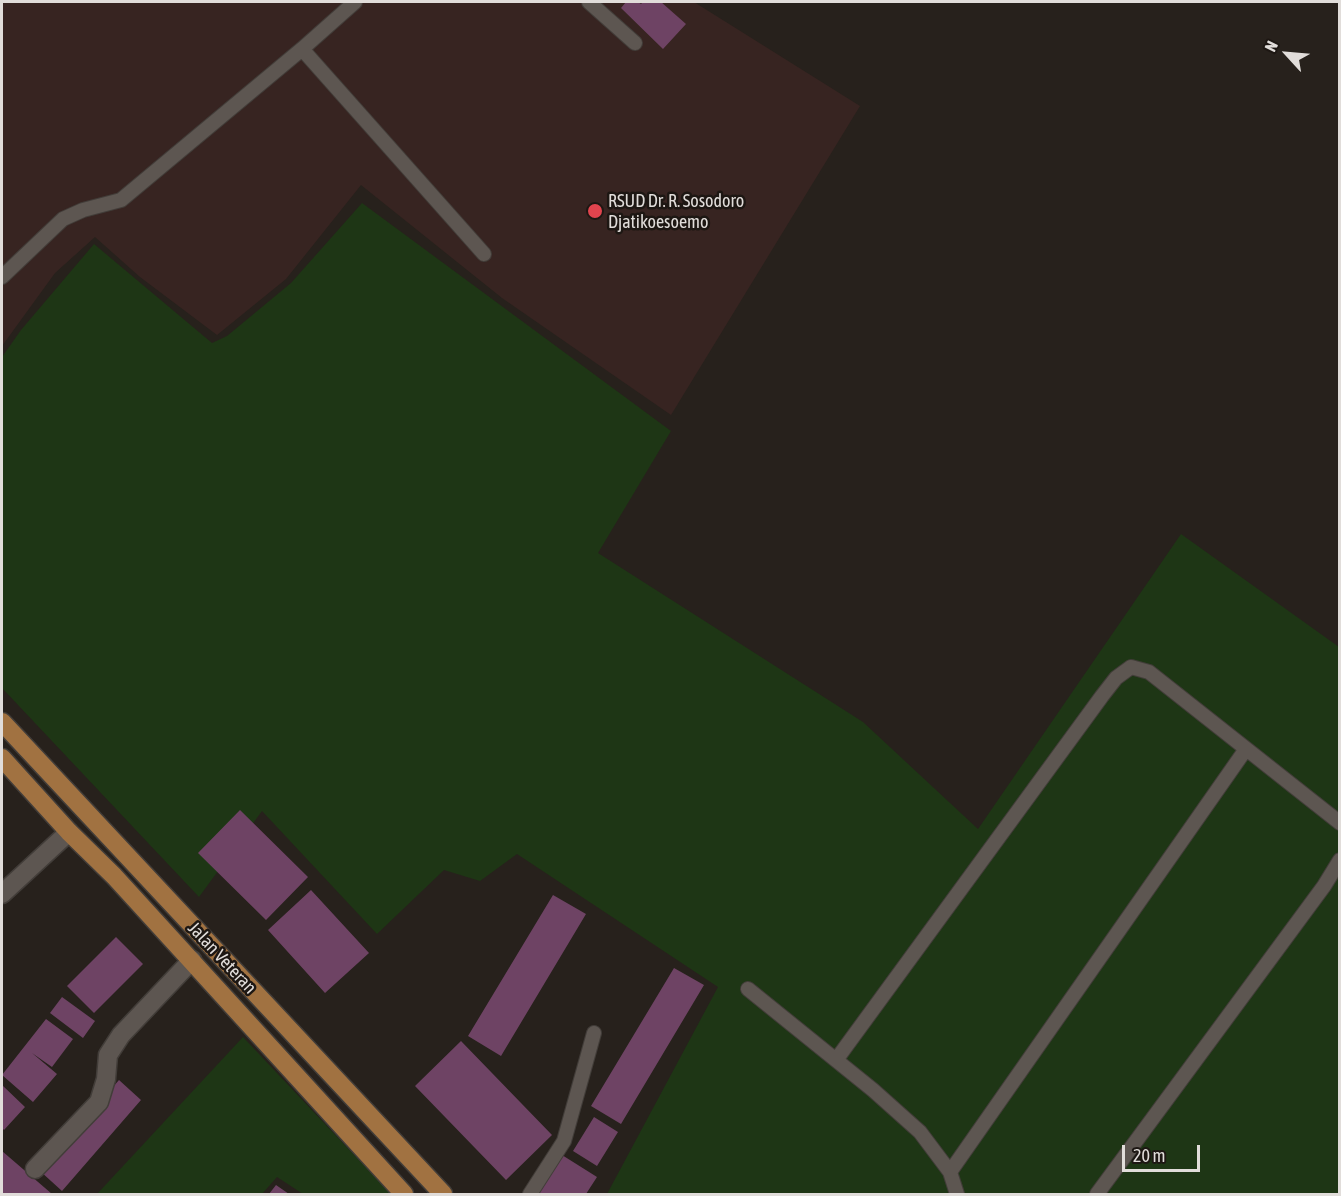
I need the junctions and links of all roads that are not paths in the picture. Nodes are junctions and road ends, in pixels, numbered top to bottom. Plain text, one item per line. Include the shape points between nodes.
1 (355, 2) edge
2 (589, 2) edge
3 (635, 43) dead end
4 (302, 49) junction
5 (484, 254) dead end
6 (2, 277) edge
7 (2, 722) edge
8 (1246, 749) junction
9 (2, 758) edge
10 (1340, 823) edge
11 (69, 832) junction
12 (1340, 860) edge
13 (2, 894) edge
14 (192, 960) junction
15 (748, 989) dead end
16 (594, 1033) dead end
17 (836, 1060) junction
18 (35, 1169) dead end
19 (950, 1172) junction
20 (404, 1194) edge
21 (443, 1194) edge
22 (530, 1194) edge
23 (957, 1194) edge
24 (1097, 1194) edge

1 - 4 lane
2 - 3 lane
4 - 5 lane
4 - 6 lane via 121,200 63,219
7 - 21 main road, Jalan Veteran
8 - 10 lane
8 - 17 lane via 1149,672 1131,668 1116,678
8 - 19 lane
9 - 11 main road, Jalan Veteran
11 - 13 street
11 - 14 main road, Jalan Veteran
12 - 24 lane
14 - 18 street via 121,1035 108,1055 99,1102
14 - 20 main road, Jalan Veteran
15 - 17 lane
16 - 22 lane via 564,1141
17 - 19 lane via 920,1132
19 - 23 lane

